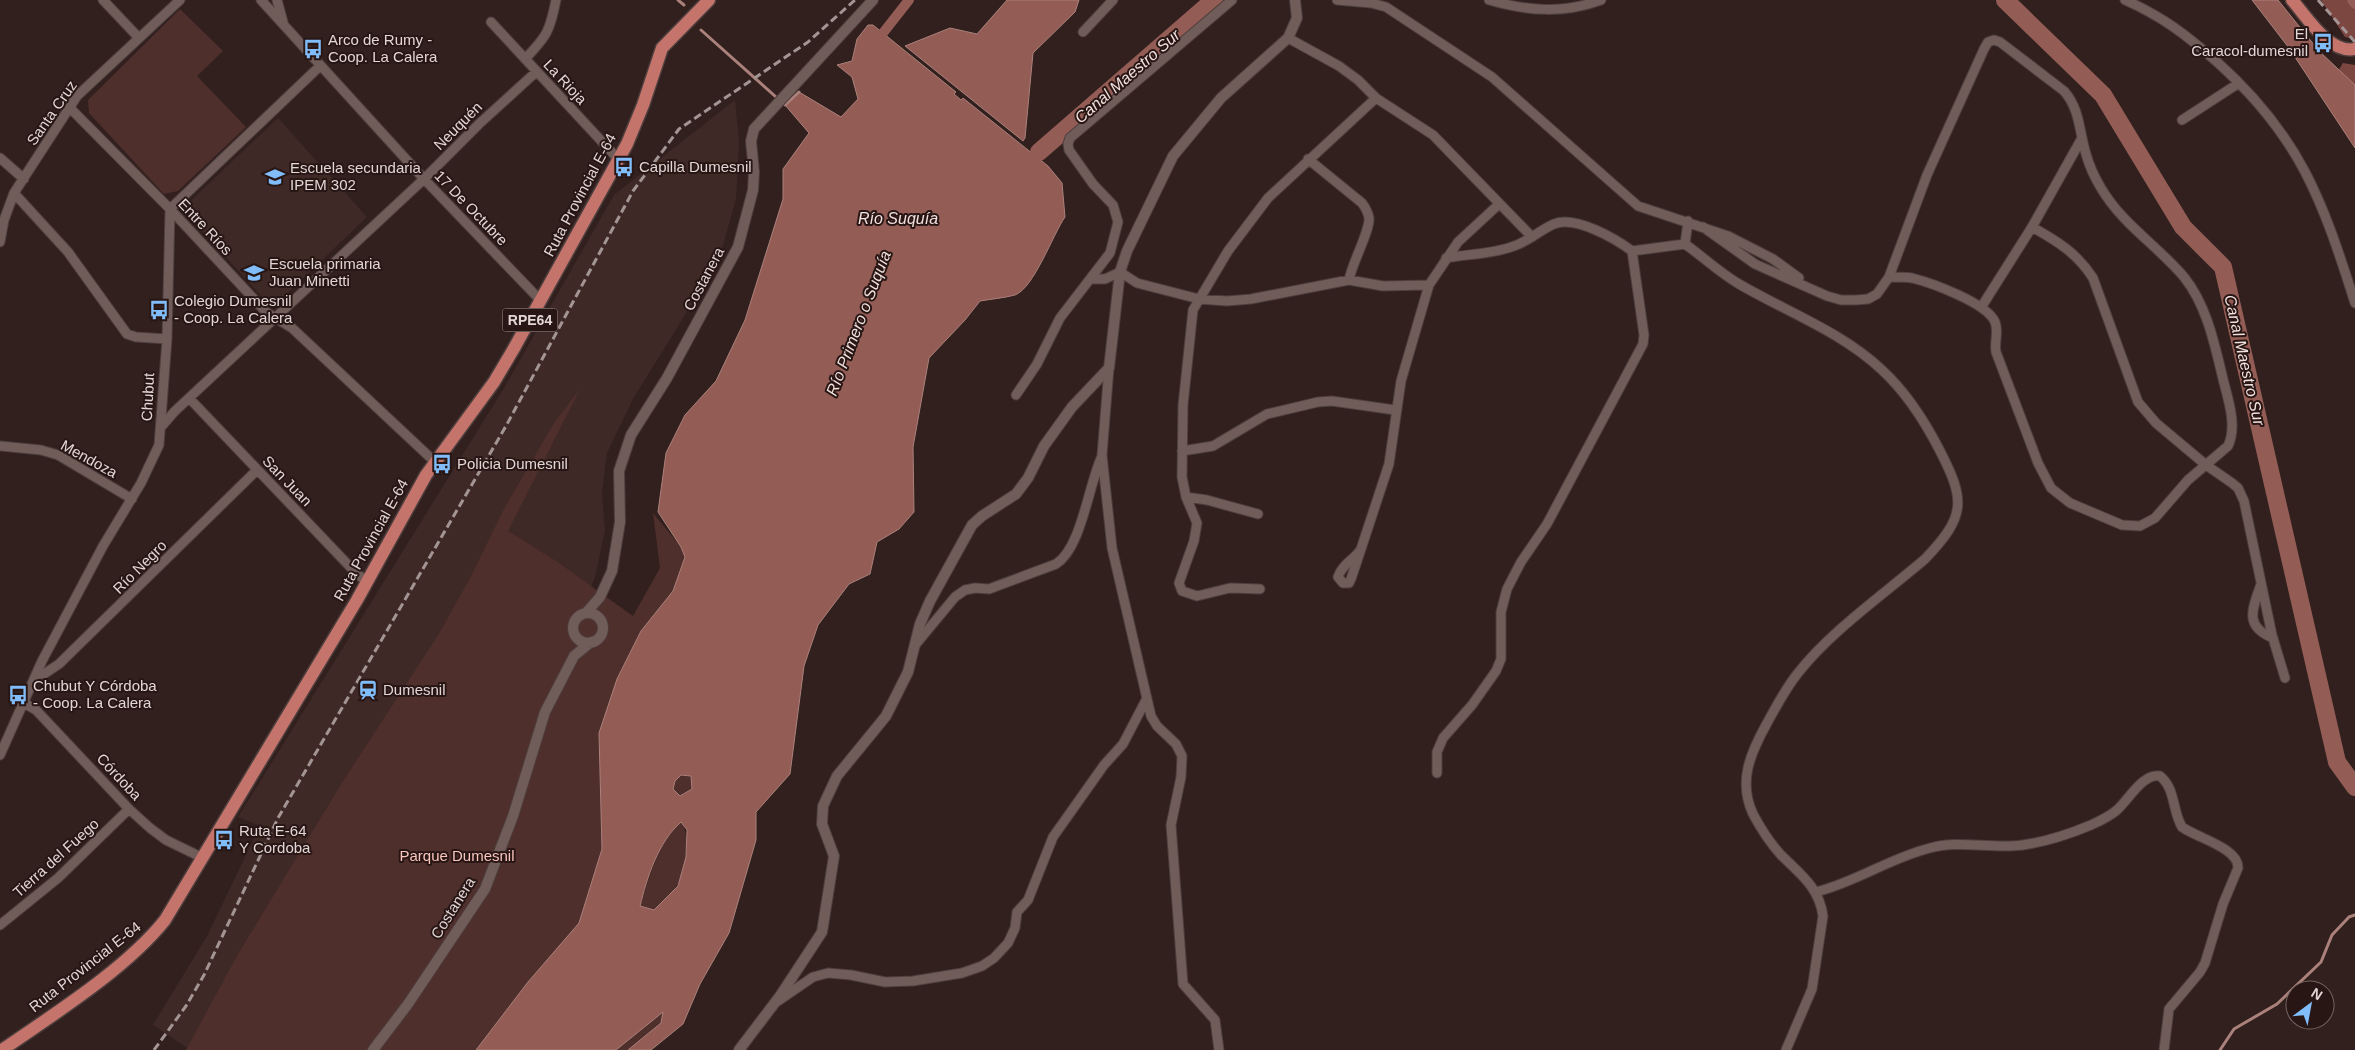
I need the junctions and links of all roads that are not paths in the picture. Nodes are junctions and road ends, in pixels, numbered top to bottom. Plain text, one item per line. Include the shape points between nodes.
1 (103, 0) edge
2 (180, 0) edge
3 (261, 0) edge
4 (277, 0) edge
5 (556, 0) edge
6 (708, 0) edge
7 (873, 0) edge
8 (1113, 0) edge
9 (1232, 0) edge
10 (1294, 0) edge
11 (1336, 0) edge
12 (1489, 0) edge
13 (1601, 0) edge
14 (2125, 0) edge
15 (2292, 0) edge
16 (491, 22) dead end
17 (284, 24) junction
18 (1083, 32) dead end
19 (139, 38) junction
20 (1288, 38) junction
21 (2355, 49) edge
22 (525, 59) junction
23 (320, 66) junction
24 (536, 72) junction
25 (2240, 83) junction
26 (1376, 98) junction
27 (70, 108) junction
28 (2182, 120) dead end
29 (2082, 138) junction
30 (0, 158) edge
31 (1308, 159) junction
32 (619, 160) junction
33 (24, 179) junction
34 (424, 179) junction
35 (14, 193) junction
36 (1498, 205) junction
37 (170, 209) junction
38 (1688, 222) junction
39 (1703, 227) junction
40 (2032, 227) junction
41 (1532, 237) junction
42 (0, 242) edge
43 (1685, 244) junction
44 (1632, 251) junction
45 (1446, 258) junction
46 (1120, 272) junction
47 (1889, 277) junction
48 (1090, 279) junction
49 (1349, 280) junction
50 (1429, 284) junction
51 (1810, 287) junction
52 (1199, 299) junction
53 (541, 301) junction
54 (2355, 303) edge
55 (1982, 306) junction
56 (274, 318) junction
57 (167, 339) junction
58 (1109, 368) junction
59 (1016, 395) dead end
60 (189, 398) junction
61 (1395, 410) junction
62 (160, 427) junction
63 (0, 446) edge
64 (1182, 451) junction
65 (1102, 456) junction
66 (435, 462) junction
67 (2206, 465) junction
68 (257, 470) junction
69 (1186, 497) junction
70 (132, 499) junction
71 (1258, 514) dead end
72 (1362, 549) dead end
73 (367, 582) junction
74 (2261, 584) junction
75 (1260, 589) dead end
76 (600, 597) junction
77 (586, 613) junction
78 (600, 619) junction
79 (576, 635) junction
80 (2273, 638) junction
81 (590, 642) junction
82 (916, 644) junction
83 (574, 656) junction
84 (36, 674) junction
85 (2285, 678) dead end
86 (1147, 698) junction
87 (24, 703) junction
88 (0, 755) edge
89 (1437, 773) dead end
90 (129, 809) junction
91 (203, 858) junction
92 (1816, 892) junction
93 (0, 925) edge
94 (773, 1005) junction
95 (2, 1050) edge
96 (373, 1050) edge
97 (739, 1050) edge
98 (1219, 1050) edge
99 (1786, 1050) edge
100 (2164, 1050) edge

1 - 19 street
2 - 19 street, Santa Cruz
3 - 17 street, 17 De Octubre
4 - 17 street
5 - 22 street via 550,29
6 - 32 main road, Ruta Provincial E-64 / RPE64 via 658,55 643,106
7 - 76 street, Costanera via 794,87 760,119 752,134 754,180 738,247 667,378 635,426 618,481 618,543 612,572
8 - 18 street
9 - 48 street via 1070,138 1070,150 1093,184 1113,205 1118,222 1110,253
10 - 20 street via 1297,18
11 - 38 street via 1371,3 1405,18 1492,77 1628,200 1646,210
12 - 13 street via 1550,10 1570,10
14 - 25 street via 2168,21
15 - 21 main road via 2335,46
16 - 22 street, La Rioja
17 - 23 street, 17 De Octubre
19 - 27 street, Santa Cruz via 84,87
20 - 26 street via 1344,70
20 - 46 street via 1221,98 1173,156
22 - 24 street, La Rioja
23 - 34 street, 17 De Octubre
23 - 37 street
24 - 32 street, La Rioja
24 - 34 street, Neuquén
25 - 28 street
25 - 54 street via 2276,124 2305,168 2330,223
26 - 31 street
26 - 36 street via 1433,135
27 - 33 street, Santa Cruz
27 - 37 street, Entre Ríos
29 - 40 street
29 - 47 street via 2073,100 2000,42 1988,42 1927,175
29 - 67 street via 2086,156 2102,190 2140,235 2185,279 2209,325 2228,397 2232,430 2228,446
30 - 33 street
31 - 49 street via 1348,191 1366,210 1369,218
31 - 52 street via 1268,198 1228,251
32 - 53 main road, Ruta Provincial E-64 / RPE64
33 - 35 street, Santa Cruz
34 - 53 street, 17 De Octubre
34 - 56 street, Neuquén
35 - 42 street, Santa Cruz
35 - 57 street via 72,257 127,334 136,338
36 - 41 street
36 - 45 street via 1458,242
37 - 56 street, Entre Ríos
37 - 57 street, Chubut
38 - 39 street
38 - 43 street
39 - 51 street via 1755,264
39 - 51 street via 1762,252
40 - 55 street
40 - 67 street via 2067,247 2085,266 2102,298 2138,402 2156,423
41 - 44 street via 1555,223 1565,222 1598,232
41 - 45 street via 1506,249
43 - 44 street
43 - 92 street via 1738,284 1799,315 1857,350 1882,370 1909,398 1926,424 1959,496 1954,522 1939,544 1822,647 1798,673 1748,764 1745,774 1748,801 1754,815 1766,837
44 - 89 street via 1644,324 1643,344 1546,524 1507,589 1501,612 1501,659 1472,705 1443,738 1437,752
45 - 50 street
46 - 48 street via 1105,279
46 - 52 street via 1137,283
46 - 58 street
47 - 51 street via 1877,294 1868,299 1841,300
47 - 55 street via 1922,281
48 - 59 street via 1060,318 1037,364
49 - 50 street via 1383,286
49 - 52 street via 1251,299
50 - 61 street
52 - 64 street via 1193,310 1186,365
53 - 66 main road, Ruta Provincial E-64 / RPE64 via 494,382
55 - 67 street via 1995,322 1996,352 2038,463 2051,488 2060,497 2122,525 2140,526 2155,518
56 - 60 street, Neuquén
56 - 66 street, Entre Ríos via 292,328
57 - 62 street, Chubut
58 - 65 street
58 - 82 street via 1072,407 1016,494 972,525 930,601
60 - 62 street, Neuquén
60 - 68 street, San Juan
61 - 64 street via 1318,402 1267,414 1213,446
61 - 72 street via 1390,464
62 - 70 street, Chubut via 155,454
63 - 70 street, Mendoza via 36,449 58,456
64 - 69 street
65 - 82 street via 1065,558 989,589 965,590 955,597
65 - 86 street via 1112,548
66 - 73 main road, Ruta Provincial E-64 / RPE64
67 - 74 street via 2232,483 2242,496
68 - 73 street, San Juan
68 - 84 street, Río Negro via 59,664 44,674
69 - 71 street
69 - 75 street via 1197,523 1194,541 1180,577 1182,591 1197,596 1230,588
70 - 84 street, Chubut via 103,546
73 - 91 main road, Ruta Provincial E-64 / RPE64
74 - 80 street
74 - 80 street via 2253,607 2253,623 2262,634
76 - 77 street, Costanera
76 - 78 street, Costanera
77 - 78 street
77 - 79 street, Costanera via 579,616 574,624
78 - 81 street, Costanera via 602,631
79 - 81 street via 583,642
79 - 83 street, Costanera
80 - 85 street
81 - 83 street, Costanera
82 - 94 street via 908,672 886,716 837,776 828,792 821,814 834,856 822,932
83 - 96 street, Costanera via 546,712 485,889
84 - 87 street, Chubut
86 - 94 street via 1123,744 1104,764 1053,837 1028,900 1017,912 1015,928 1008,943 994,958 962,973 913,981 885,982 828,973 813,977
86 - 98 street via 1157,726 1176,744 1182,756 1171,825 1184,984 1215,1020
87 - 88 street, Chubut
87 - 90 street, Córdoba via 36,710
90 - 91 street, Córdoba via 158,835
90 - 93 street, Tierra del Fuego via 58,878
91 - 95 main road, Ruta Provincial E-64 / RPE64 via 165,920 146,942
92 - 99 street via 1823,916 1812,989
92 - 100 street via 1839,887 1931,848 1951,844 2027,844 2090,825 2116,811 2147,778 2160,776 2170,788 2182,827 2232,853 2238,863 2206,963 2169,1009
94 - 97 street

